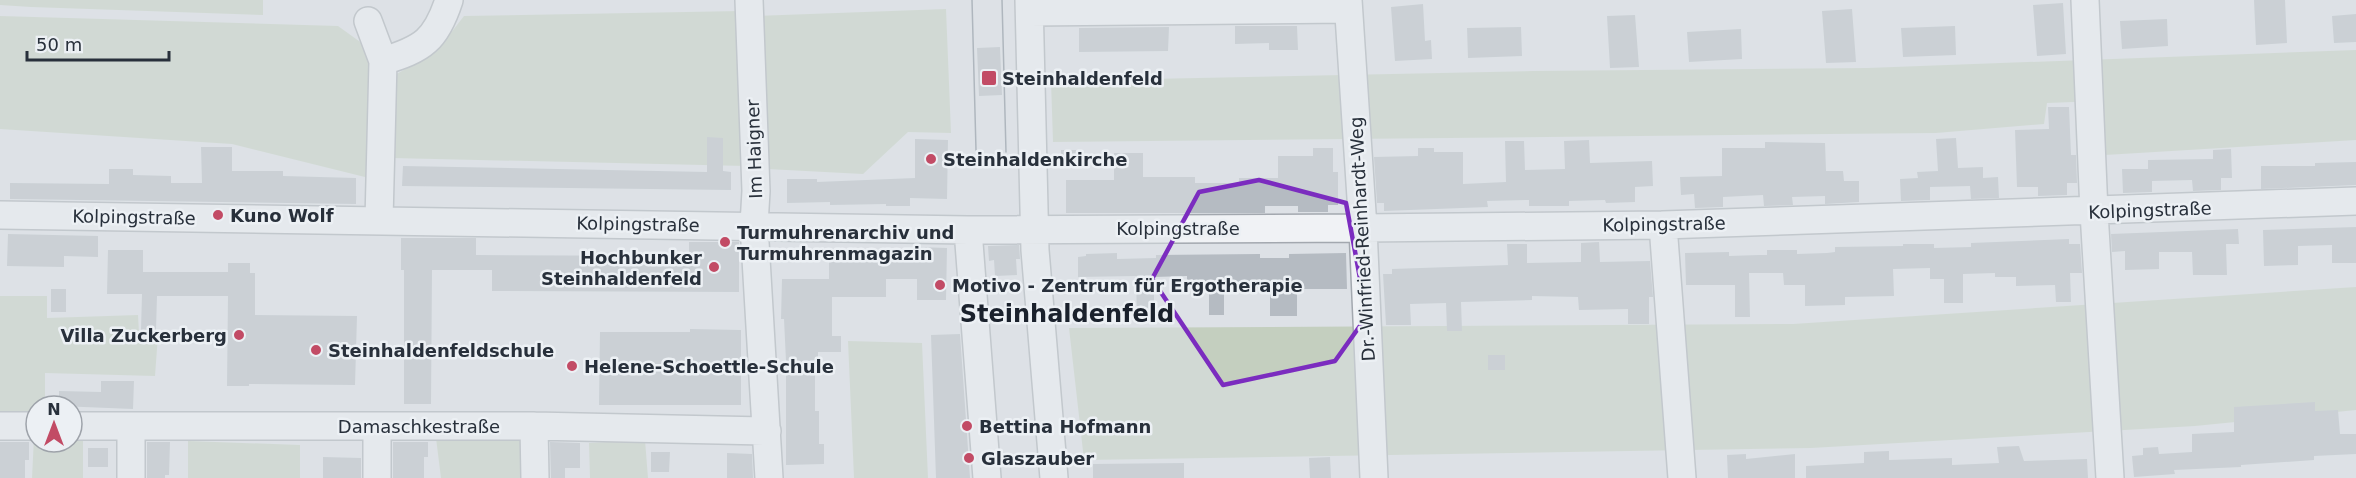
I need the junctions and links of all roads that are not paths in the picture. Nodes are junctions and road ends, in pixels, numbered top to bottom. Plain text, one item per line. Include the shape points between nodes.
1 (449, 0) edge
2 (749, 0) edge
3 (2085, 0) edge
4 (1348, 4) edge
5 (1030, 6) edge
6 (368, 21) dead end
7 (383, 61) junction
8 (2356, 201) edge
9 (2094, 212) junction
10 (0, 215) edge
11 (379, 220) junction
12 (754, 225) junction
13 (1663, 225) junction
14 (1034, 228) junction
15 (1363, 228) junction
16 (968, 230) junction
17 (0, 426) edge
18 (24, 426) edge
19 (84, 426) edge
20 (131, 426) junction
21 (377, 426) junction
22 (534, 426) junction
23 (767, 431) junction
24 (131, 478) edge
25 (377, 478) edge
26 (535, 478) edge
27 (769, 478) edge
28 (987, 478) edge
29 (1053, 478) edge
30 (1374, 478) edge
31 (1682, 478) edge
32 (2110, 478) edge

1 - 7 street via 436,33 411,52
2 - 12 street, Im Haigner
3 - 9 street
4 - 5 street
4 - 15 street, Dr.-Winfried-Reinhardt-Weg
5 - 14 street
6 - 7 street
7 - 11 street
8 - 9 street, Kolpingstraße
9 - 13 street, Kolpingstraße
9 - 32 street
10 - 11 street, Kolpingstraße
11 - 12 street, Kolpingstraße
12 - 16 street, Kolpingstraße
12 - 23 street, Im Haigner
13 - 15 street, Kolpingstraße
13 - 31 street
14 - 15 street, Kolpingstraße
14 - 16 street, Kolpingstraße
14 - 29 street
15 - 30 street, Dr.-Winfried-Reinhardt-Weg
16 - 28 street
17 - 18 street
19 - 20 street, Damaschkestraße
20 - 21 street, Damaschkestraße
20 - 24 street
21 - 22 street, Damaschkestraße
21 - 25 street
22 - 23 street, Damaschkestraße
22 - 26 street
23 - 27 street, Im Haigner

